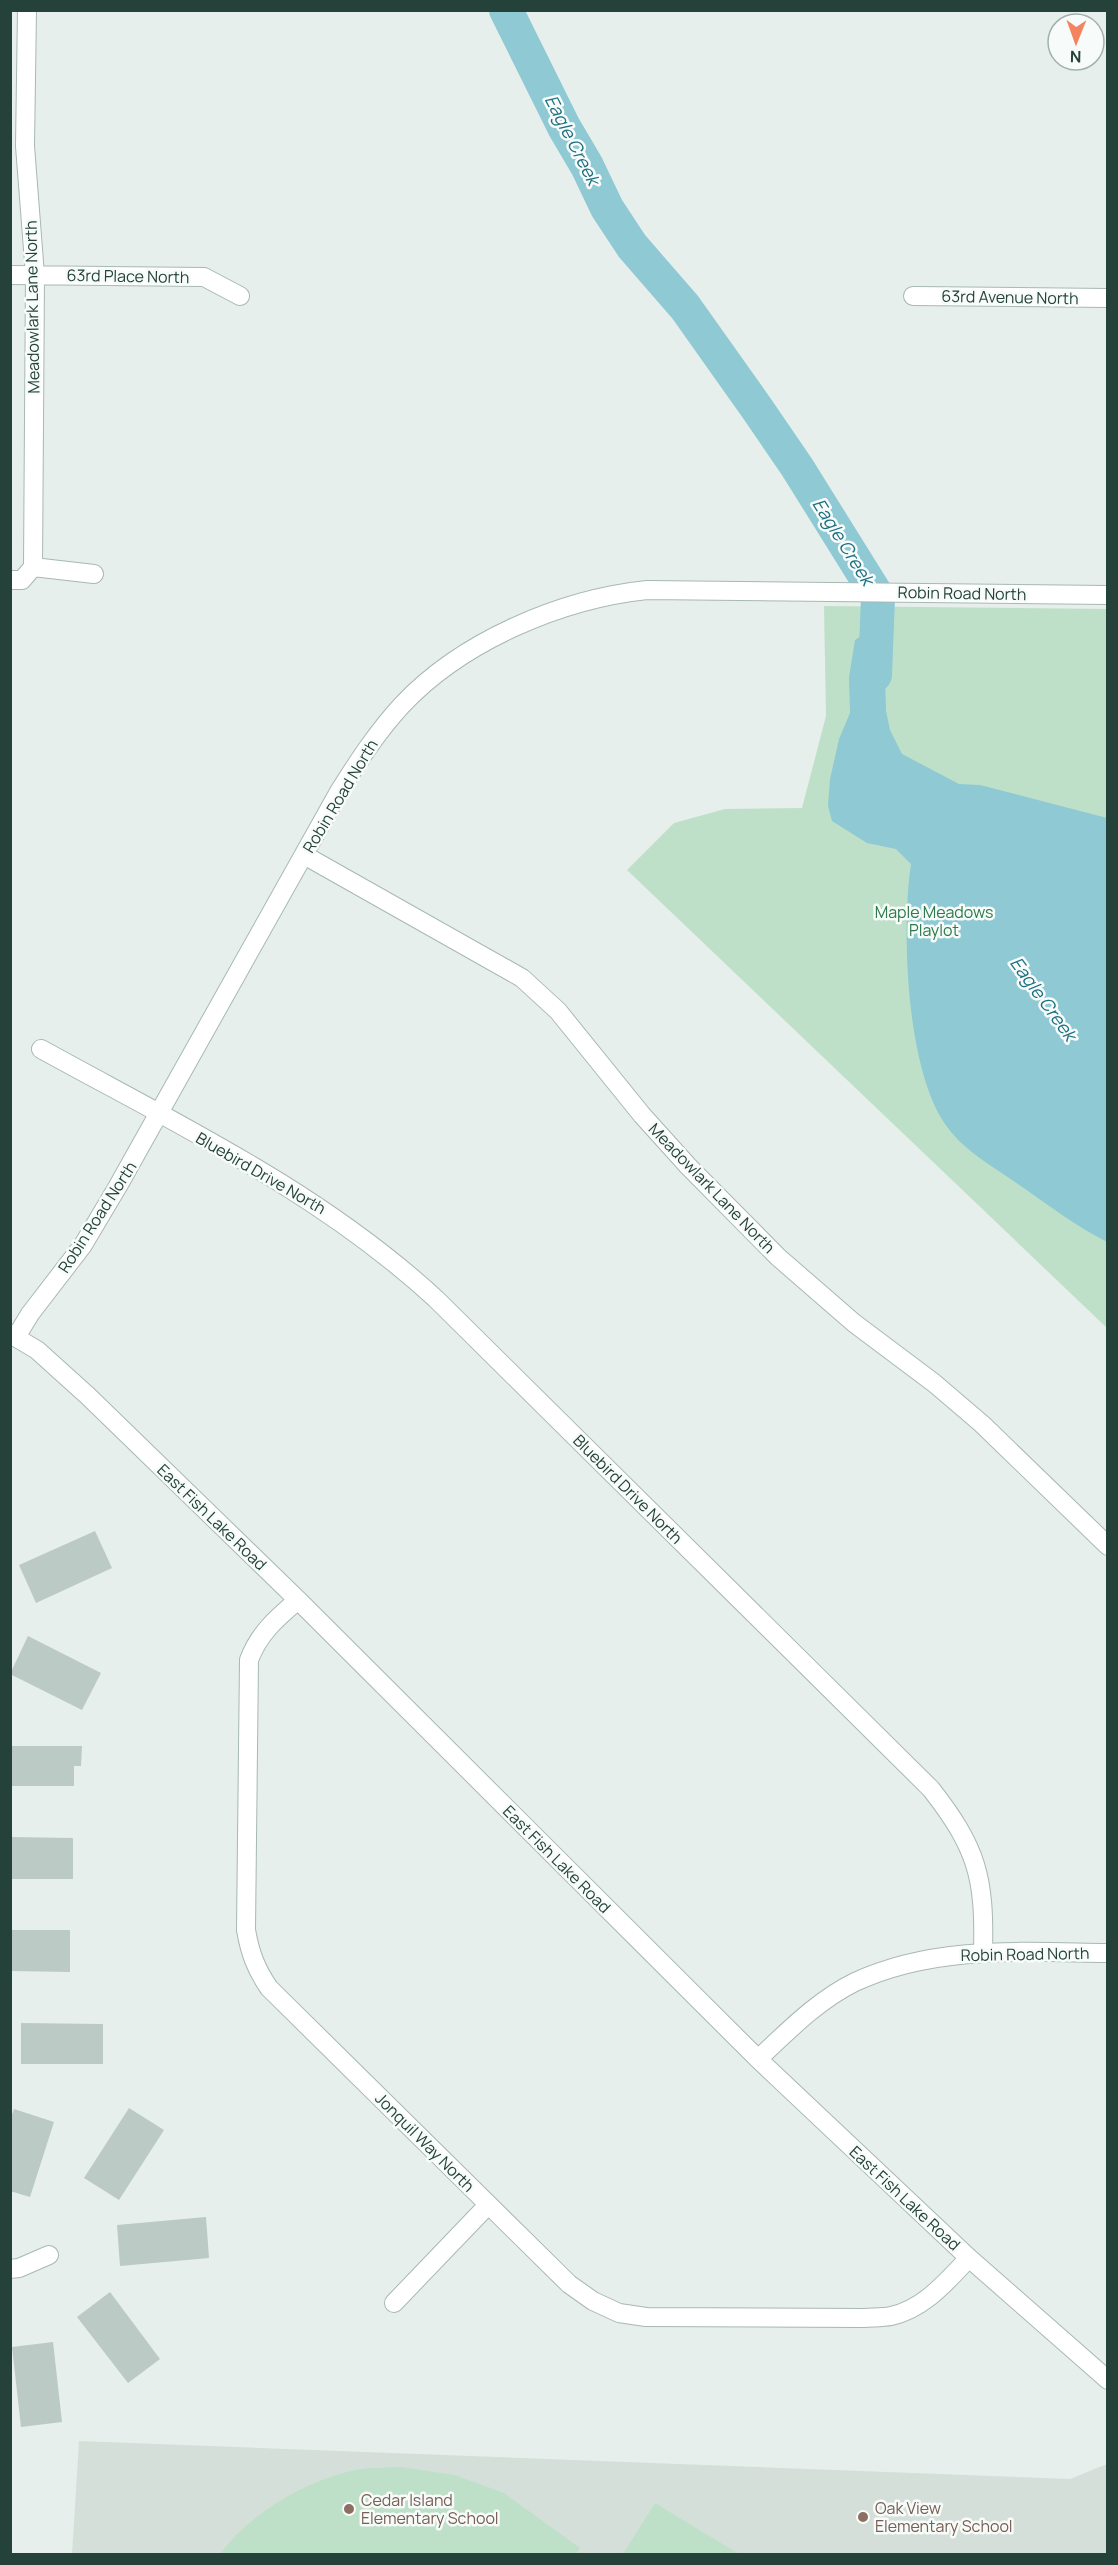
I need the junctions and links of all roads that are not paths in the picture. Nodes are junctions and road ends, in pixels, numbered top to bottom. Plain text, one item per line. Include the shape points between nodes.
1 (27, 10) edge
2 (10, 274) edge
3 (35, 275) junction
4 (240, 296) dead end
5 (913, 296) dead end
6 (1107, 298) edge
7 (33, 567) junction
8 (94, 574) dead end
9 (10, 580) edge
10 (1107, 595) edge
11 (304, 855) junction
12 (41, 1049) dead end
13 (160, 1114) junction
14 (13, 1335) edge
15 (1107, 1546) edge
16 (298, 1600) junction
17 (983, 1952) junction
18 (1107, 1953) edge
19 (758, 2059) junction
20 (489, 2205) junction
21 (49, 2255) dead end
22 (969, 2258) junction
23 (10, 2269) edge
24 (394, 2303) dead end
25 (1107, 2380) edge

1 - 3 street, Meadowlark Lane North via 25,146
2 - 3 street, 63rd Place North
3 - 4 street, 63rd Place North via 204,277
3 - 7 street, Meadowlark Lane North
5 - 6 street, 63rd Avenue North
7 - 8 street
7 - 9 street via 22,580
10 - 11 street, Robin Road North via 647,590 596,598 535,617 443,670 404,703 369,744
11 - 13 street, Robin Road North
11 - 15 street, Meadowlark Lane North via 522,978 558,1011 688,1166 778,1257 982,1424
12 - 13 street, Bluebird Drive North
13 - 14 street, Robin Road North via 83,1245
13 - 17 street, Bluebird Drive North via 290,1187 399,1265 931,1789 963,1834 977,1868 984,1922
14 - 16 street, East Fish Lake Road via 37,1350 88,1396
16 - 19 street, East Fish Lake Road
16 - 20 street, Jonquil Way North via 264,1631 249,1660 249,1952 269,1988
17 - 18 street, Robin Road North
17 - 19 street, Robin Road North via 897,1966 853,1983 790,2029
19 - 22 street, East Fish Lake Road
20 - 22 street, Jonquil Way North via 569,2284 619,2313 646,2317 892,2316 917,2306 933,2294
20 - 24 street
21 - 23 street
22 - 25 street, East Fish Lake Road

